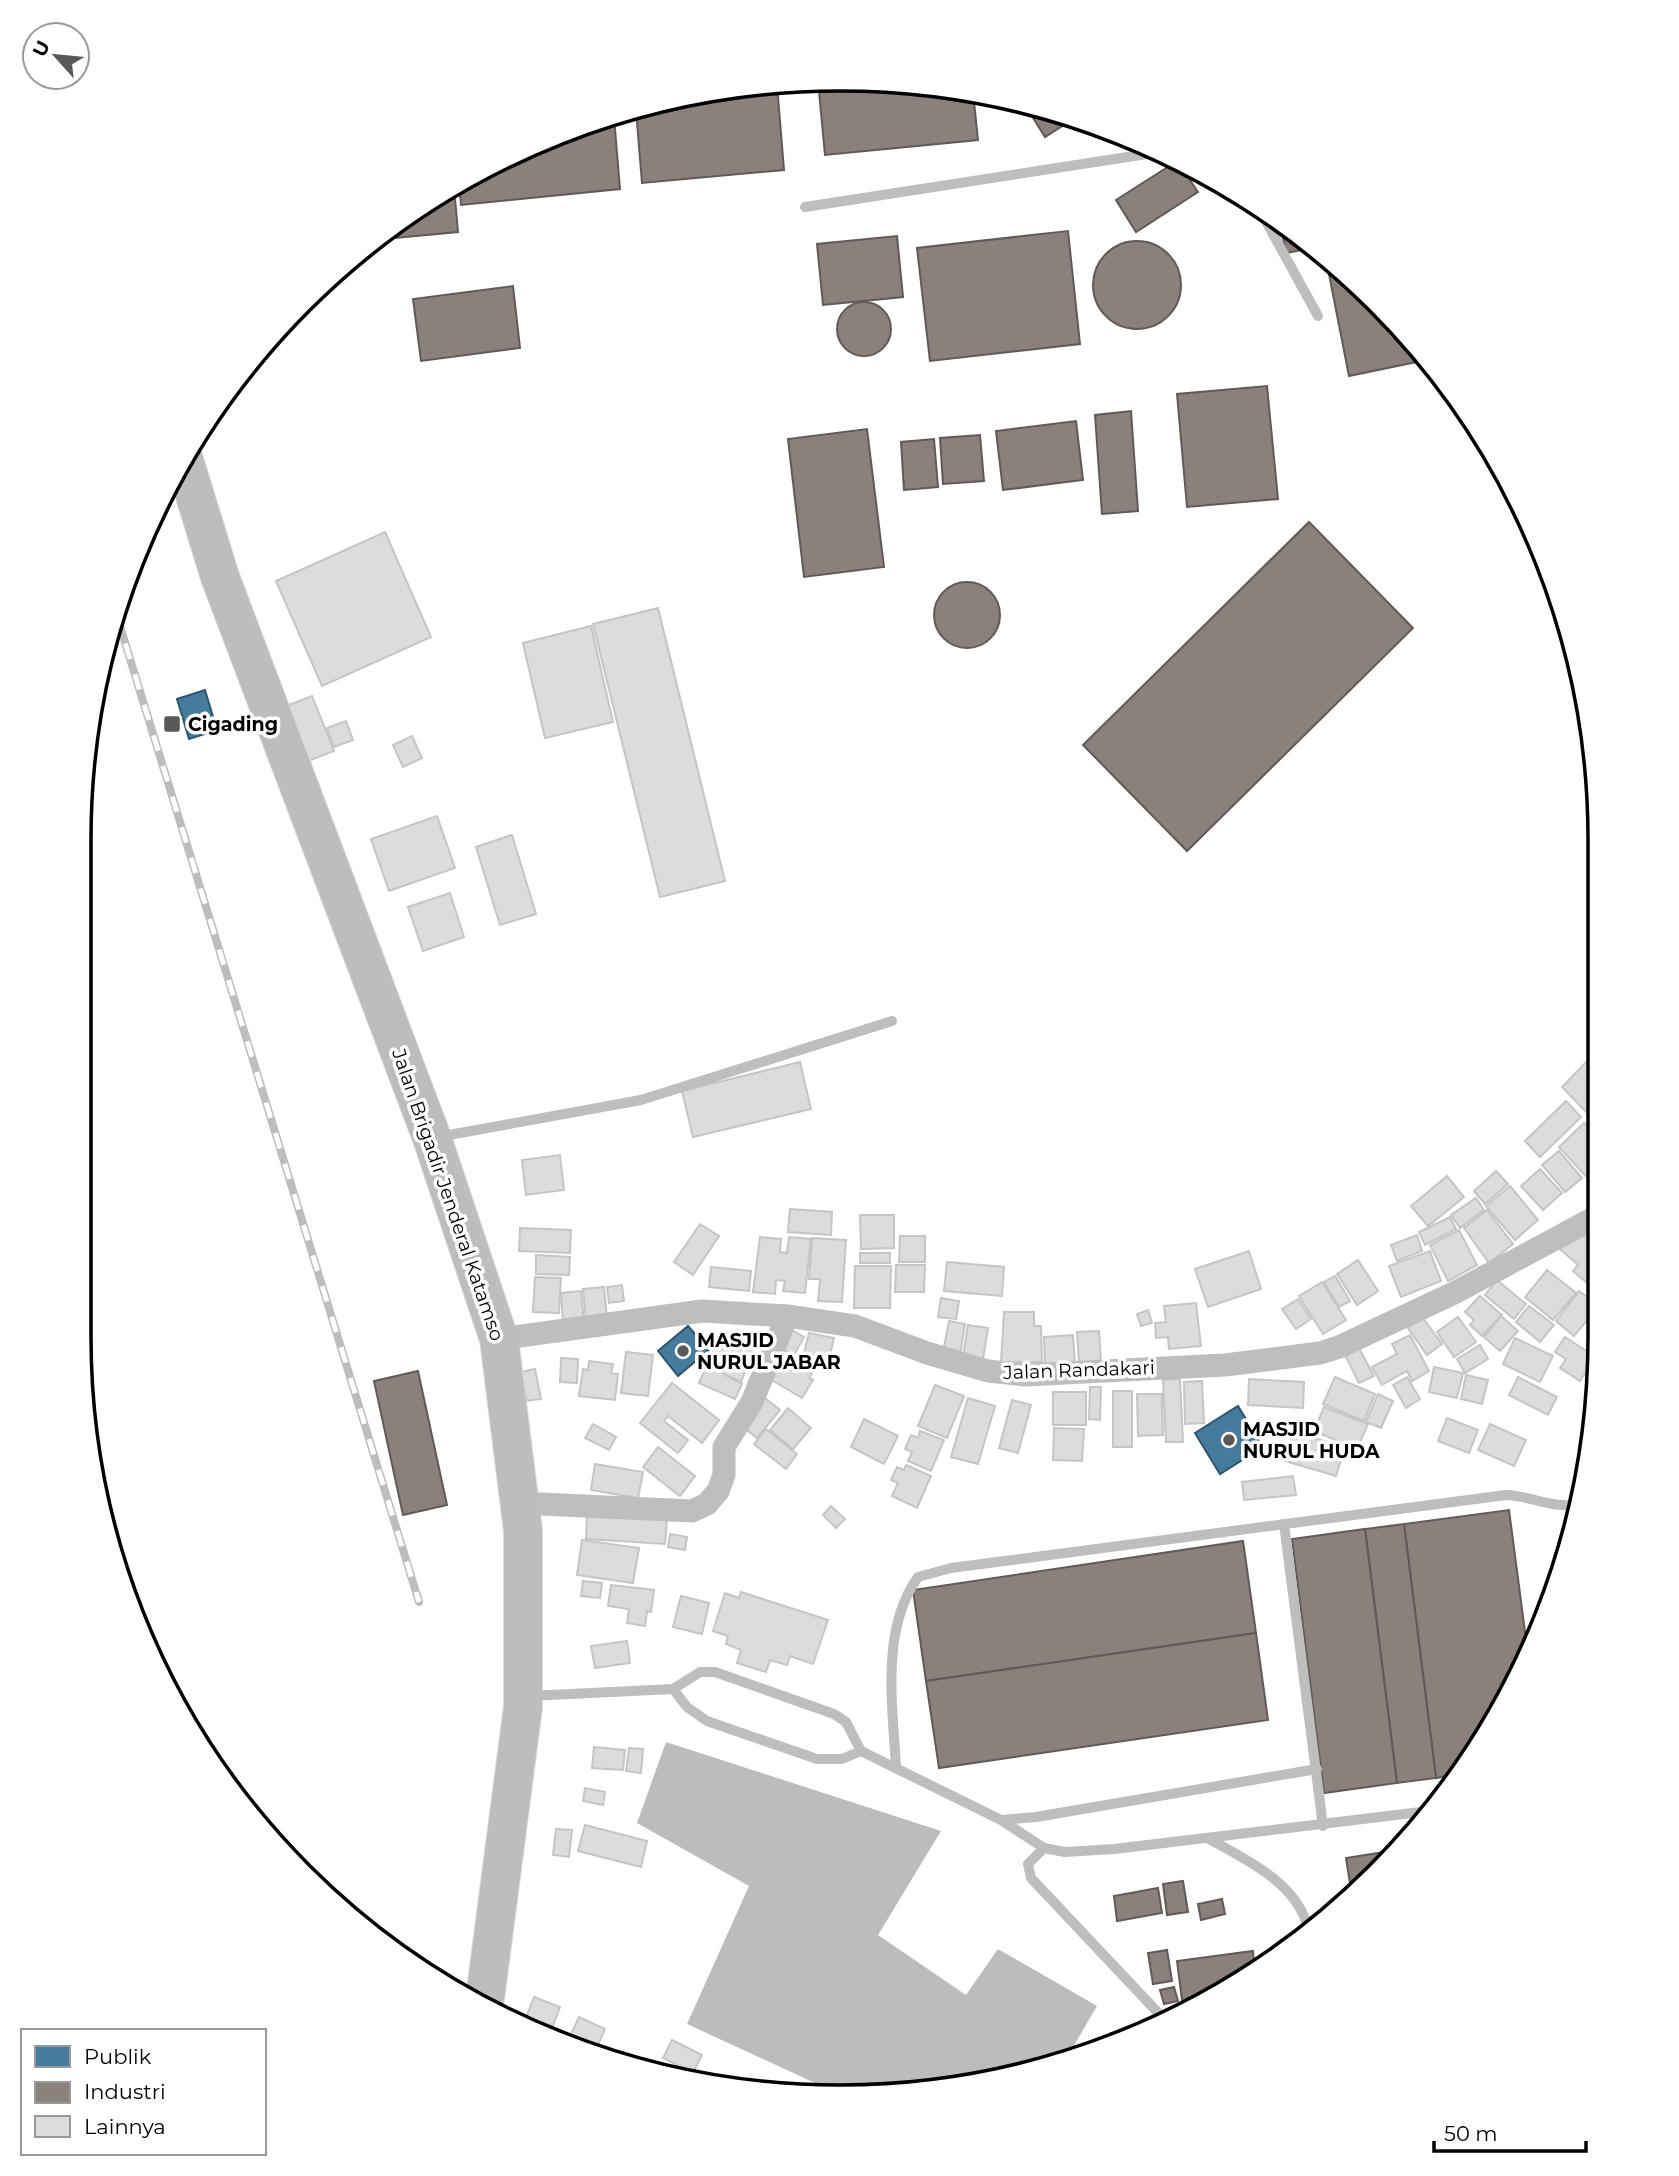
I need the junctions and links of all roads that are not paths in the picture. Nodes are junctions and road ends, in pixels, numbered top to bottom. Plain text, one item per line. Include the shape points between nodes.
1 (1141, 155) edge
2 (805, 207) dead end
3 (1271, 228) edge
4 (1318, 316) dead end
5 (188, 471) edge
6 (891, 1021) dead end
7 (432, 1138) junction
8 (1588, 1221) edge
9 (788, 1316) junction
10 (499, 1339) junction
11 (519, 1503) junction
12 (1568, 1506) edge
13 (1284, 1524) junction
14 (673, 1689) junction
15 (523, 1696) junction
16 (861, 1751) junction
17 (896, 1768) junction
18 (1317, 1769) junction
19 (1416, 1813) edge
20 (1001, 1820) junction
21 (1323, 1826) junction
22 (1208, 1839) junction
23 (1044, 1848) junction
24 (1305, 1922) edge
25 (485, 1996) edge
26 (1159, 2013) edge

1 - 2 lane
3 - 4 lane
5 - 7 highway, Jalan Brigadir Jenderal Katamso via 220,577
6 - 7 lane via 640,1100
7 - 10 highway, Jalan Brigadir Jenderal Katamso
8 - 9 street, Jalan Randakari via 1454,1293 1320,1353 1225,1364 1004,1374 926,1353 862,1328
9 - 10 street, Jalan Randakari via 702,1311
9 - 11 street via 752,1402 724,1447 724,1475 706,1504 692,1511
10 - 11 highway, Jalan Brigadir Jenderal Katamso
11 - 15 highway, Jalan Brigadir Jenderal Katamso
12 - 13 lane via 1506,1495
13 - 17 lane via 951,1568 918,1577 903,1606 893,1651
13 - 18 lane
14 - 15 lane
14 - 16 lane via 687,1707 707,1721 817,1759 842,1759
14 - 16 lane via 700,1672 715,1672 834,1714 846,1722
15 - 25 highway, Jalan Brigadir Jenderal Katamso
16 - 17 lane
17 - 20 lane
18 - 20 lane via 1036,1818
18 - 21 lane
19 - 21 lane
20 - 23 lane
21 - 22 lane
22 - 23 lane via 1065,1852
22 - 24 lane via 1287,1889
23 - 26 lane via 1028,1864 1031,1878

